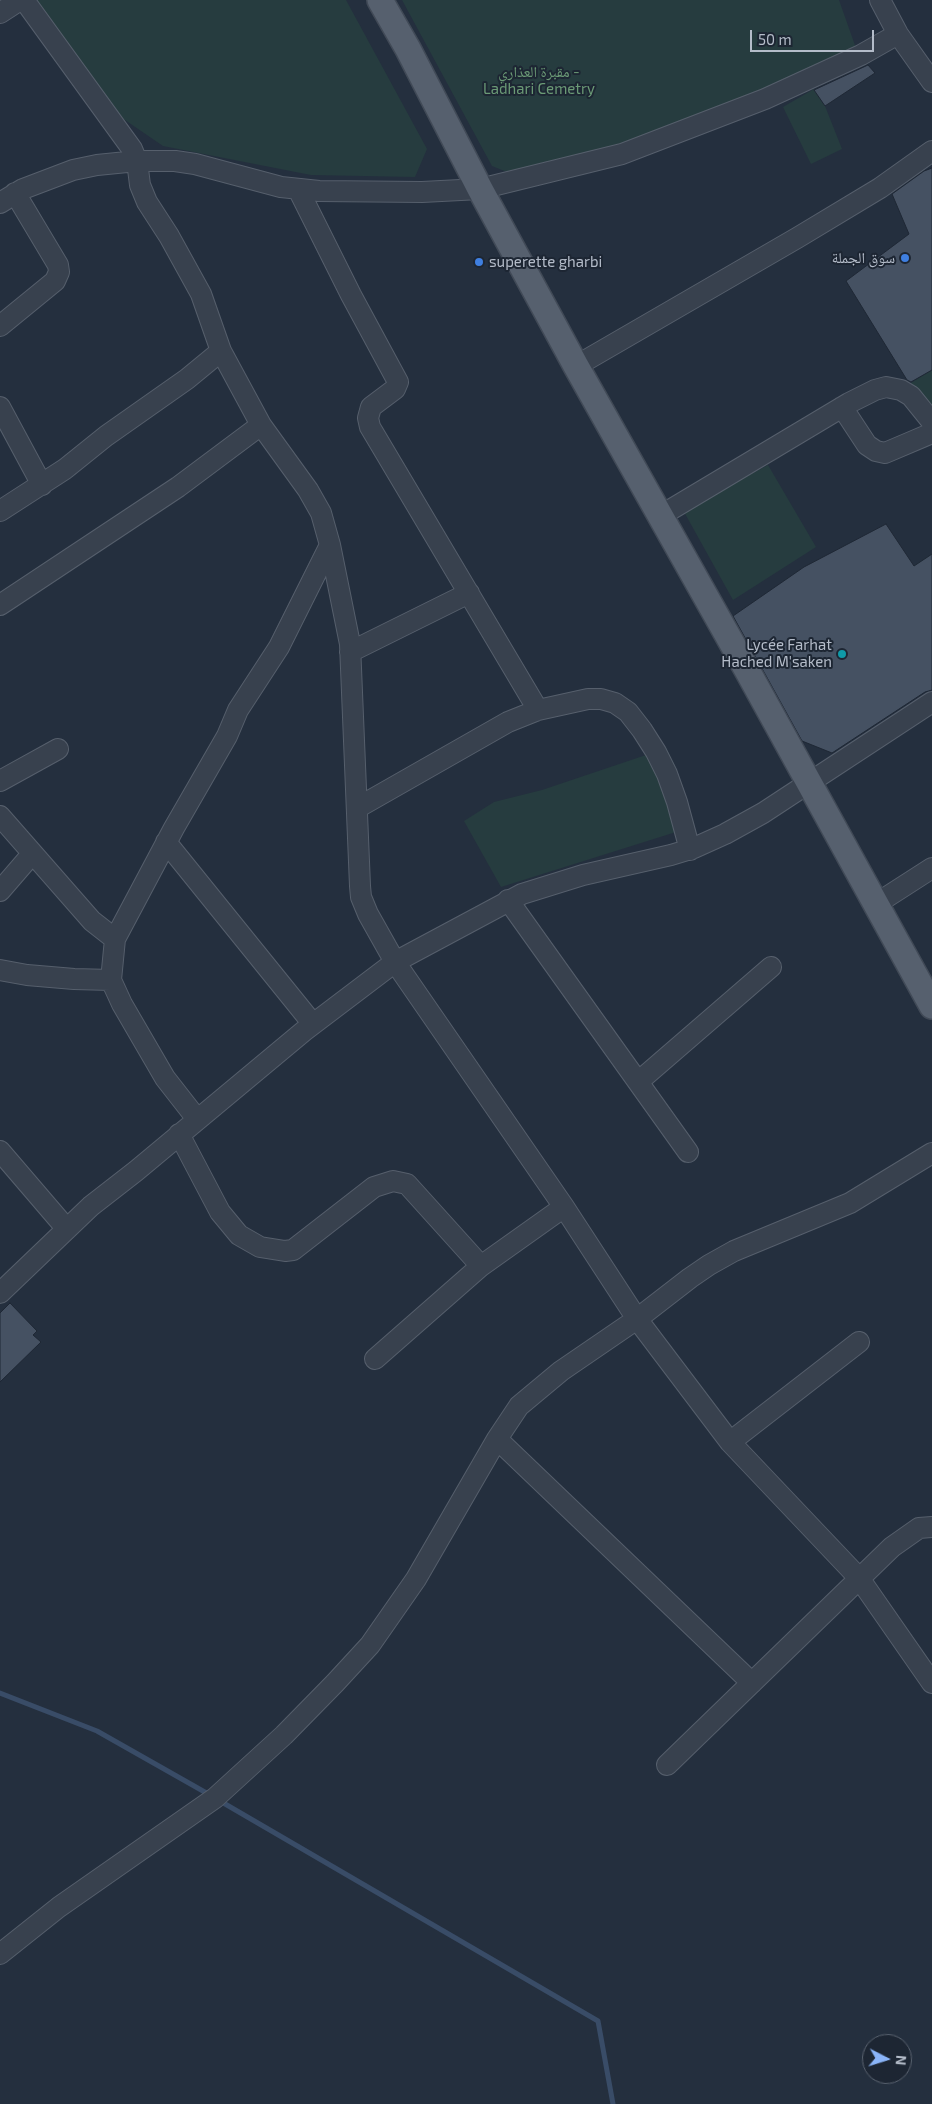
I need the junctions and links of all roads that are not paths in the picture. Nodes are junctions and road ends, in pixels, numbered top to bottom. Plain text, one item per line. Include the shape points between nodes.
1 (22, 0) edge
2 (380, 0) edge
3 (880, 0) edge
4 (0, 13) edge
5 (898, 34) junction
6 (932, 82) edge
7 (932, 151) edge
8 (137, 161) junction
9 (298, 189) junction
10 (480, 189) junction
11 (8, 198) edge
12 (0, 326) edge
13 (221, 351) junction
14 (576, 366) junction
15 (0, 407) edge
16 (842, 407) junction
17 (932, 422) edge
18 (262, 425) junction
19 (932, 433) edge
20 (42, 485) junction
21 (0, 511) edge
22 (660, 516) junction
23 (330, 545) junction
24 (469, 594) junction
25 (0, 605) edge
26 (350, 652) junction
27 (932, 702) edge
28 (538, 710) junction
29 (58, 749) dead end
30 (0, 781) edge
31 (810, 782) junction
32 (357, 808) junction
33 (0, 816) edge
34 (166, 842) junction
35 (690, 850) junction
36 (32, 854) junction
37 (932, 868) edge
38 (0, 891) edge
39 (508, 900) junction
40 (876, 904) junction
41 (115, 939) junction
42 (395, 962) junction
43 (771, 967) dead end
44 (0, 970) edge
45 (111, 980) junction
46 (932, 1006) edge
47 (313, 1024) junction
48 (638, 1082) junction
49 (197, 1119) junction
50 (179, 1134) junction
51 (0, 1152) edge
52 (688, 1152) dead end
53 (932, 1153) edge
54 (564, 1207) junction
55 (66, 1228) junction
56 (481, 1266) junction
57 (0, 1293) edge
58 (637, 1319) junction
59 (859, 1342) dead end
60 (375, 1358) dead end
61 (497, 1439) junction
62 (730, 1442) junction
63 (932, 1527) edge
64 (860, 1578) junction
65 (752, 1683) junction
66 (932, 1683) edge
67 (667, 1765) dead end
68 (0, 1954) edge

1 - 4 street
1 - 8 street via 118,129
2 - 10 main road
3 - 5 street
5 - 6 street
5 - 10 street via 861,55 765,99 622,154
7 - 14 street via 880,188
8 - 9 street via 195,164
8 - 11 street via 73,170
8 - 13 street via 140,185 147,202 170,236 201,294
9 - 10 street via 422,192
9 - 24 street via 398,382 395,389 371,407 370,427
10 - 14 main road
11 - 12 street via 58,265 59,272 55,281
13 - 18 street
13 - 20 street
14 - 22 main road
15 - 20 street
16 - 17 street via 875,390 892,387 911,396
16 - 19 street via 867,445 876,451 885,453
16 - 22 street
18 - 23 street via 314,499
18 - 25 street via 162,498
20 - 21 street
22 - 31 main road
23 - 26 street
23 - 34 street via 279,647 238,710 227,736
24 - 26 street
24 - 28 street
26 - 32 street
27 - 31 street
28 - 32 street via 479,737
28 - 35 street via 601,699 628,712 668,774
29 - 30 street
31 - 35 street via 748,821
31 - 40 main road
32 - 42 street via 361,897
33 - 36 street
34 - 41 street
34 - 47 street
35 - 39 street via 565,879
36 - 38 street
36 - 41 street via 92,921
37 - 40 street
39 - 42 street
39 - 48 street
40 - 46 main road
41 - 45 street
42 - 47 street
42 - 54 street
43 - 48 street
44 - 45 street via 27,975
45 - 49 street via 165,1078
47 - 49 street
48 - 52 street
49 - 50 street
50 - 55 street
50 - 56 street via 220,1212 239,1235 260,1248 293,1250 374,1187 393,1181 407,1184
51 - 55 street
53 - 58 street via 850,1203 734,1251 690,1278
54 - 56 street
54 - 58 street
55 - 57 street
56 - 60 street
58 - 61 street via 560,1371 519,1406
58 - 62 street
59 - 62 street
61 - 65 street
61 - 68 street via 416,1579 370,1645 335,1684 215,1798 59,1907
62 - 64 street
63 - 64 street via 919,1528 892,1546
64 - 65 street
64 - 66 street
65 - 67 street

